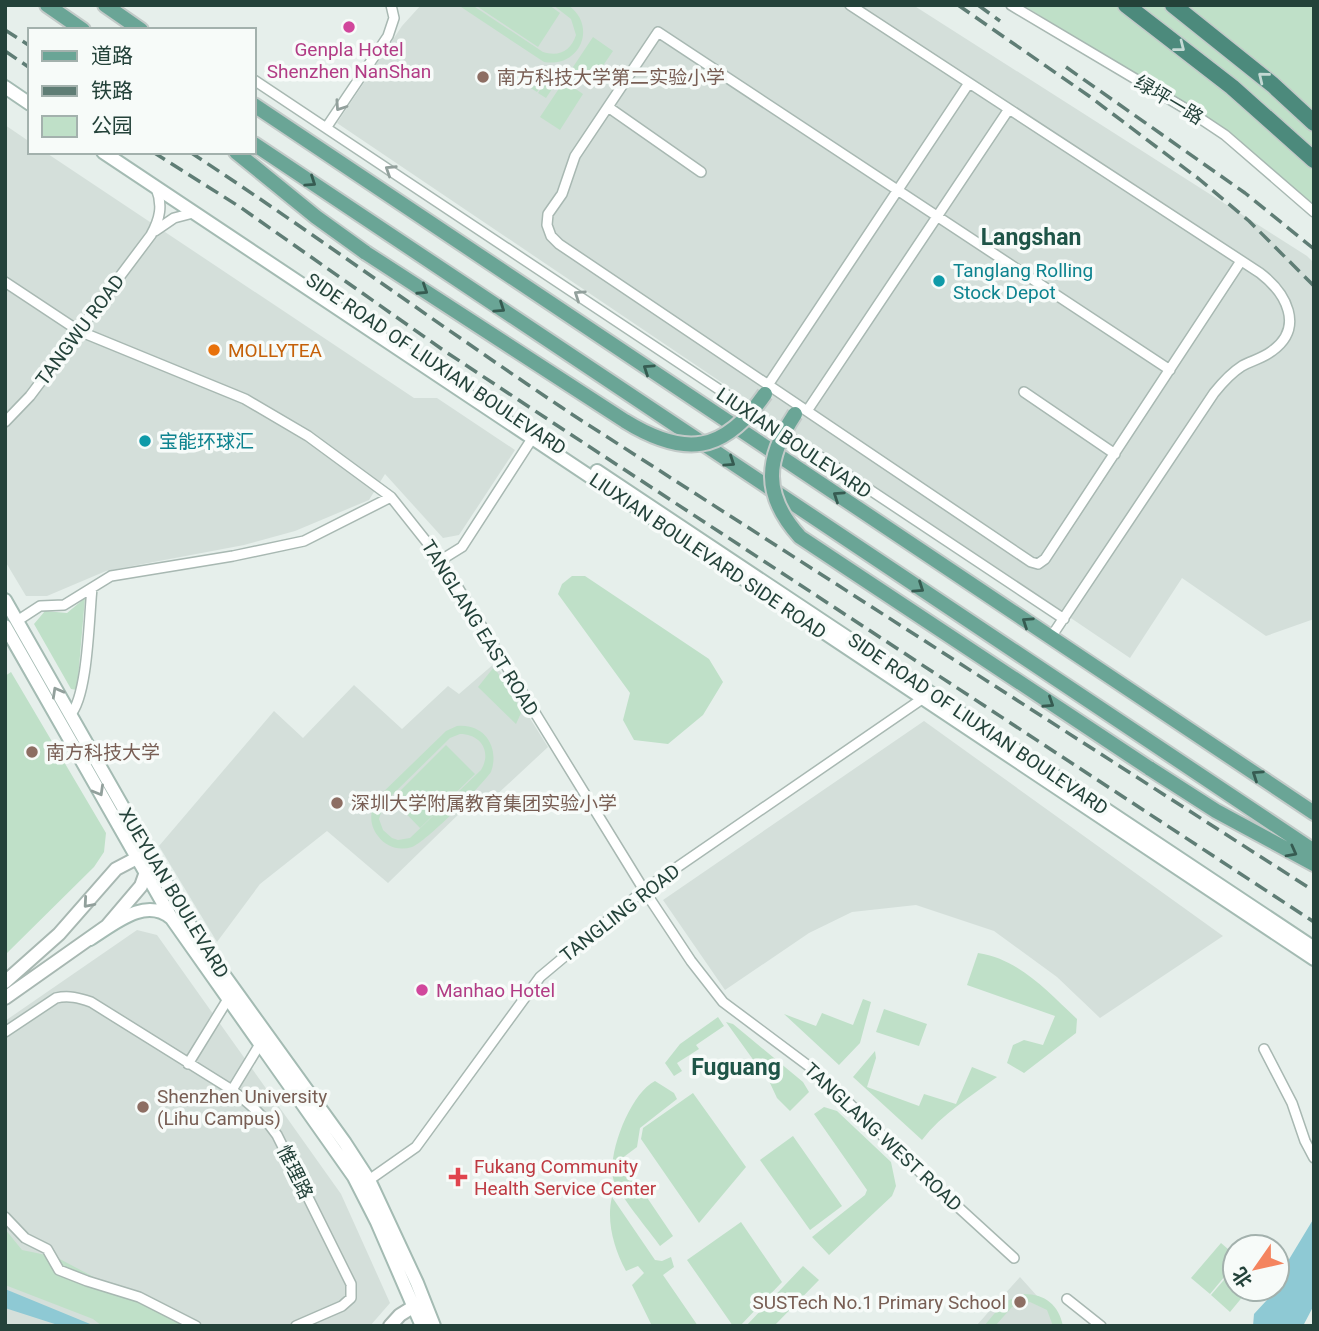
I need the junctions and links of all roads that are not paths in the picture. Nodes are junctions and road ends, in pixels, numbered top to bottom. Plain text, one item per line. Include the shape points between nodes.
1 (47, 5) edge
2 (105, 5) edge
3 (391, 5) edge
4 (850, 5) edge
5 (1011, 5) edge
6 (1126, 5) edge
7 (1173, 5) edge
8 (80, 28) edge
9 (138, 28) edge
10 (5, 78) edge
11 (256, 81) edge
12 (969, 83) junction
13 (5, 87) edge
14 (28, 93) edge
15 (28, 103) edge
16 (256, 106) edge
17 (608, 107) junction
18 (1009, 109) junction
19 (1314, 123) edge
20 (326, 128) junction
21 (256, 145) edge
22 (106, 154) edge
23 (120, 154) edge
24 (238, 154) edge
25 (1314, 160) edge
26 (701, 172) dead end
27 (156, 188) junction
28 (898, 190) junction
29 (1314, 212) edge
30 (193, 213) junction
31 (937, 216) junction
32 (151, 235) junction
33 (1241, 261) junction
34 (5, 282) edge
35 (79, 331) junction
36 (1170, 370) junction
37 (768, 388) junction
38 (1024, 392) dead end
39 (801, 411) junction
40 (5, 422) edge
41 (535, 435) junction
42 (1115, 454) junction
43 (391, 497) junction
44 (441, 560) junction
45 (92, 588) junction
46 (5, 600) edge
47 (1064, 619) junction
48 (11, 623) edge
49 (1051, 638) junction
50 (922, 699) junction
51 (70, 715) junction
52 (1314, 813) edge
53 (1314, 850) edge
54 (137, 858) junction
55 (151, 858) junction
56 (1314, 864) edge
57 (146, 874) junction
58 (644, 890) junction
59 (172, 919) junction
60 (90, 939) junction
61 (1314, 948) edge
62 (1314, 959) edge
63 (5, 982) edge
64 (5, 998) edge
65 (228, 999) junction
66 (5, 1032) edge
67 (260, 1044) junction
68 (1264, 1049) dead end
69 (188, 1065) junction
70 (232, 1090) junction
71 (1314, 1158) edge
72 (369, 1180) junction
73 (5, 1217) edge
74 (1014, 1258) dead end
75 (1068, 1299) dead end
76 (420, 1314) edge
77 (196, 1326) edge
78 (296, 1326) edge
79 (390, 1326) edge
80 (434, 1326) edge
81 (1101, 1326) edge

1 - 8 main road
2 - 9 main road
3 -> 20 street via 394,18 388,36
4 - 12 street
5 - 29 street, 绿坪一路 via 1225,135
6 -> 25 highway
19 -> 7 highway
10 - 14 main road
11 - 20 street
12 - 18 street
12 - 28 street
13 - 15 main road
49 -> 16 main road, LIUXIAN BOULEVARD
17 - 26 street
17 - 28 street via 658,33
17 - 37 street via 575,156 562,194 548,214 551,236
18 - 31 street
18 - 33 street
47 -> 20 street
21 -> 53 main road
22 - 27 main road, LIUXIAN BOULEVARD SIDE ROAD
23 - 41 main road, SIDE ROAD OF LIUXIAN BOULEVARD
24 -> 37 main road, bridge via 366,253 660,440 690,446 719,438 741,424
27 - 30 main road, LIUXIAN BOULEVARD SIDE ROAD
27 - 32 street, TANGWU ROAD via 160,208
28 - 31 street
28 - 37 street
30 - 32 street, TANGWU ROAD via 174,218
30 - 41 main road, LIUXIAN BOULEVARD SIDE ROAD
31 - 36 street
31 - 39 street
32 - 35 street, TANGWU ROAD
33 - 36 street
33 - 47 street via 1283,296 1289,314 1286,332 1272,351 1241,367 1223,383
34 - 35 street, TANGLANG EAST ROAD
35 - 40 street, TANGWU ROAD
35 - 43 street, TANGLANG EAST ROAD via 245,399 308,436
36 - 42 street
37 - 39 street
38 - 42 street
39 - 42 street via 1038,564
39 -> 56 main road, bridge via 777,446 772,482 780,511 800,537 1216,811
41 - 44 street via 462,547
41 - 50 main road, LIUXIAN BOULEVARD SIDE ROAD
41 - 61 main road, SIDE ROAD OF LIUXIAN BOULEVARD
43 - 44 street, TANGLANG EAST ROAD
43 - 45 street via 304,541 111,576
44 - 58 street, TANGLANG EAST ROAD
45 - 48 street via 64,605 40,606
45 - 51 street via 82,692
46 - 48 main road, XUEYUAN BOULEVARD
47 - 49 street
51 -> 48 main road, XUEYUAN BOULEVARD
48 -> 54 main road, XUEYUAN BOULEVARD
52 -> 49 main road, LIUXIAN BOULEVARD
50 - 58 street, TANGLING ROAD
50 - 62 main road, LIUXIAN BOULEVARD SIDE ROAD
51 - 55 main road, XUEYUAN BOULEVARD
54 - 55 main road
54 - 57 main road, XUEYUAN BOULEVARD
54 -> 63 main road via 116,869 60,934
55 - 57 main road
55 - 72 main road, XUEYUAN BOULEVARD via 209,957
57 - 59 main road, XUEYUAN BOULEVARD
57 - 60 main road via 122,911
58 - 72 street, TANGLING ROAD via 540,977 416,1147
58 - 74 street, TANGLANG WEST ROAD via 723,1002 818,1073
59 - 60 main road via 157,910 140,911
59 - 65 main road, XUEYUAN BOULEVARD
60 - 64 main road
65 - 67 main road, XUEYUAN BOULEVARD
65 - 69 street
66 - 69 street, 惟理路 via 56,998 73,997 91,1002
67 - 70 street
67 - 76 main road, XUEYUAN BOULEVARD via 354,1177
68 - 71 street
69 - 70 street, 惟理路
70 - 78 street, 惟理路 via 266,1118 277,1135 351,1284 351,1298 342,1306
72 - 76 main road, XUEYUAN BOULEVARD
73 - 77 street via 25,1238 47,1250 59,1270 139,1297
75 - 81 street
76 - 79 main road
76 - 80 main road, XUEYUAN BOULEVARD

